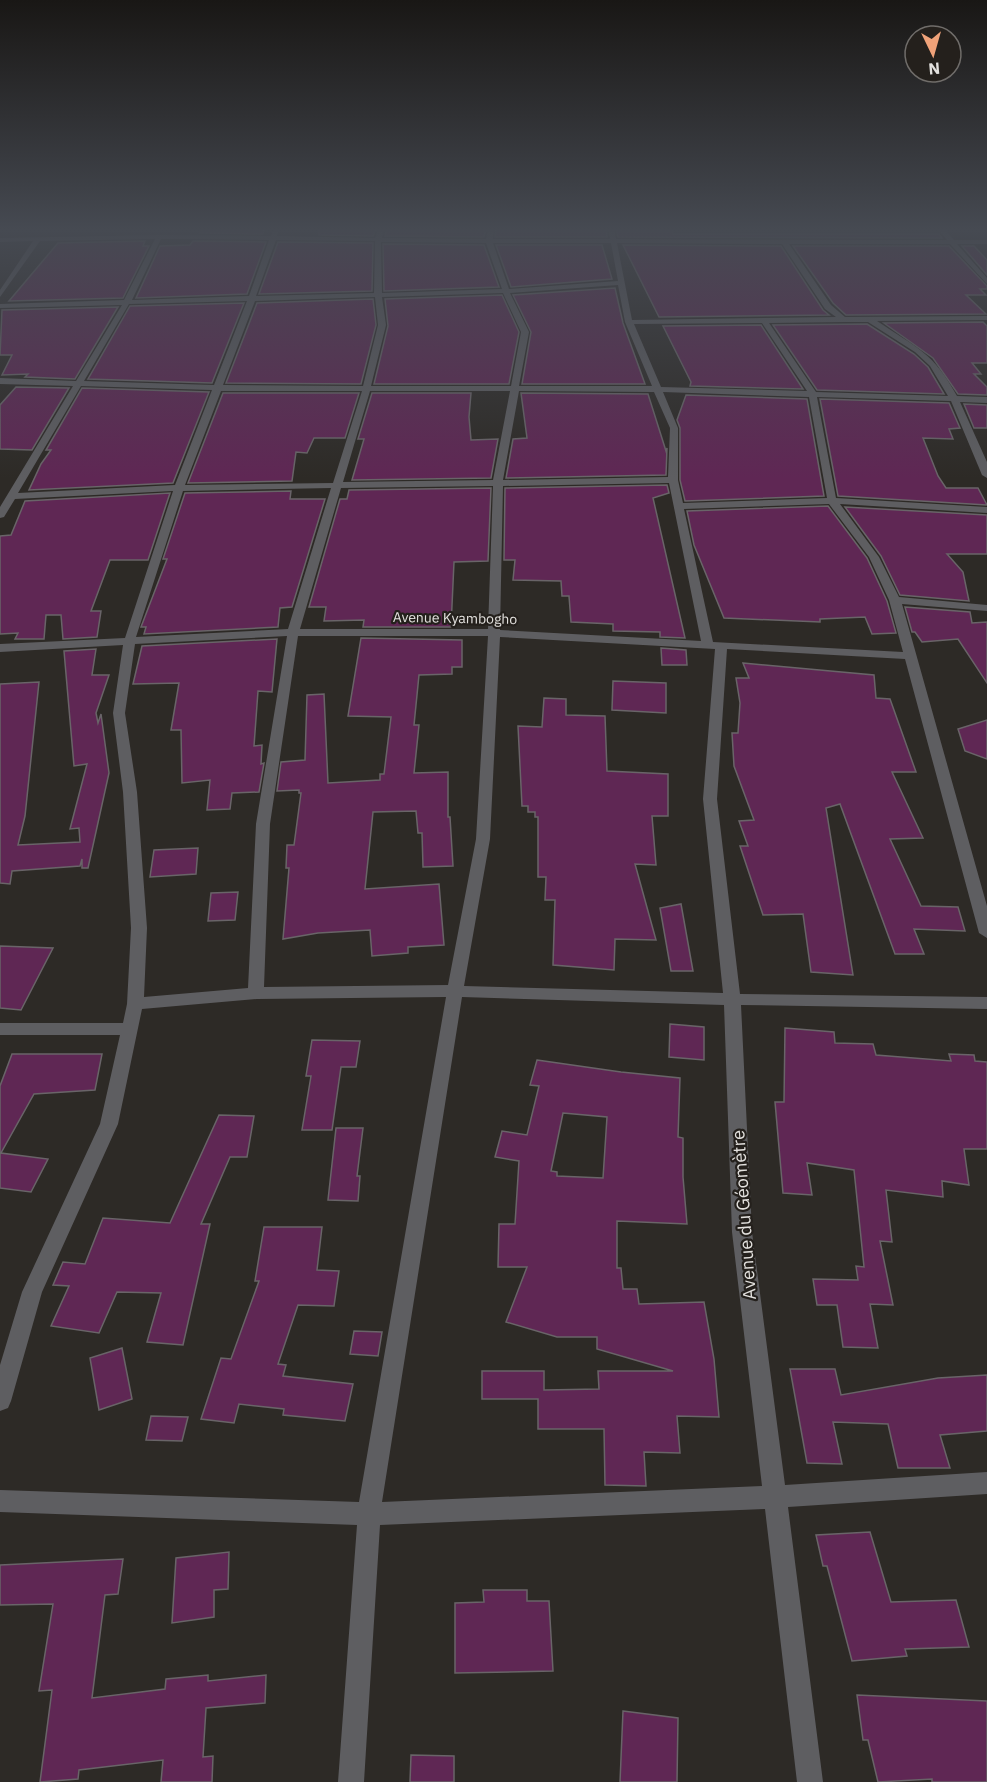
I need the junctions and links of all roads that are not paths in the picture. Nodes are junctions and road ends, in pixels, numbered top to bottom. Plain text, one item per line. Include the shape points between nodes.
1 (122, 311) edge
2 (247, 311) edge
3 (380, 311) edge
4 (516, 311) edge
5 (627, 311) edge
6 (833, 311) edge
7 (987, 318) edge
8 (763, 319) junction
9 (869, 319) junction
10 (844, 320) junction
11 (629, 322) junction
12 (0, 381) edge
13 (79, 384) junction
14 (367, 387) junction
15 (514, 387) junction
16 (219, 388) junction
17 (657, 389) junction
18 (812, 392) junction
19 (952, 398) junction
20 (987, 400) edge
21 (987, 475) edge
22 (673, 480) junction
23 (498, 481) junction
24 (336, 484) junction
25 (179, 488) junction
26 (11, 496) junction
27 (831, 501) junction
28 (678, 506) junction
29 (987, 510) edge
30 (0, 515) edge
31 (895, 600) junction
32 (987, 608) edge
33 (293, 632) junction
34 (494, 633) junction
35 (129, 642) junction
36 (715, 645) junction
37 (0, 648) edge
38 (910, 656) junction
39 (987, 933) edge
40 (455, 991) junction
41 (256, 993) junction
42 (732, 998) junction
43 (987, 1003) edge
44 (135, 1004) junction
45 (0, 1029) edge
46 (130, 1029) junction
47 (0, 1401) edge
48 (987, 1483) edge
49 (773, 1497) junction
50 (0, 1501) edge
51 (369, 1514) junction
52 (351, 1782) edge
53 (810, 1782) edge

1 - 13 street
2 - 16 street
3 - 14 street via 382,325
4 - 15 street via 525,330
5 - 11 street, Avenue du Géomètre
6 - 10 street
7 - 9 street
8 - 10 street
8 - 11 street
8 - 18 street
9 - 10 street
9 - 19 street via 926,356
11 - 17 street, Avenue du Géomètre
12 - 13 street
13 - 16 street
13 - 26 street
14 - 15 street
14 - 16 street
14 - 24 street
15 - 17 street
15 - 23 street
16 - 25 street
17 - 18 street
17 - 22 street, Avenue du Géomètre via 674,428
18 - 19 street
18 - 27 street
19 - 20 street
19 - 21 street
22 - 23 street
22 - 28 street, Avenue du Géomètre
23 - 24 street
23 - 34 street
24 - 25 street
24 - 33 street
25 - 26 street
25 - 35 street
26 - 30 street
27 - 28 street
27 - 29 street
27 - 31 street via 874,557
28 - 36 street, Avenue du Géomètre
31 - 32 street
31 - 38 street
33 - 34 street, Avenue Kyambogho
33 - 35 street, Avenue Kyambogho
33 - 41 street via 263,824
34 - 36 street, Avenue Kyambogho
34 - 40 street via 483,839
35 - 37 street, Avenue Kyambogho
35 - 44 street via 119,713 130,792 139,928
36 - 38 street, Avenue Kyambogho
36 - 42 street, Avenue du Géomètre via 710,800
38 - 39 street
40 - 41 street
40 - 42 street
40 - 51 street
41 - 44 street
42 - 43 street via 871,1005
42 - 49 street, Avenue du Géomètre via 744,1255
44 - 46 street
45 - 46 street
46 - 47 street via 109,1124 32,1292
48 - 49 street
49 - 51 street
49 - 53 street, Avenue du Géomètre
50 - 51 street
51 - 52 street

